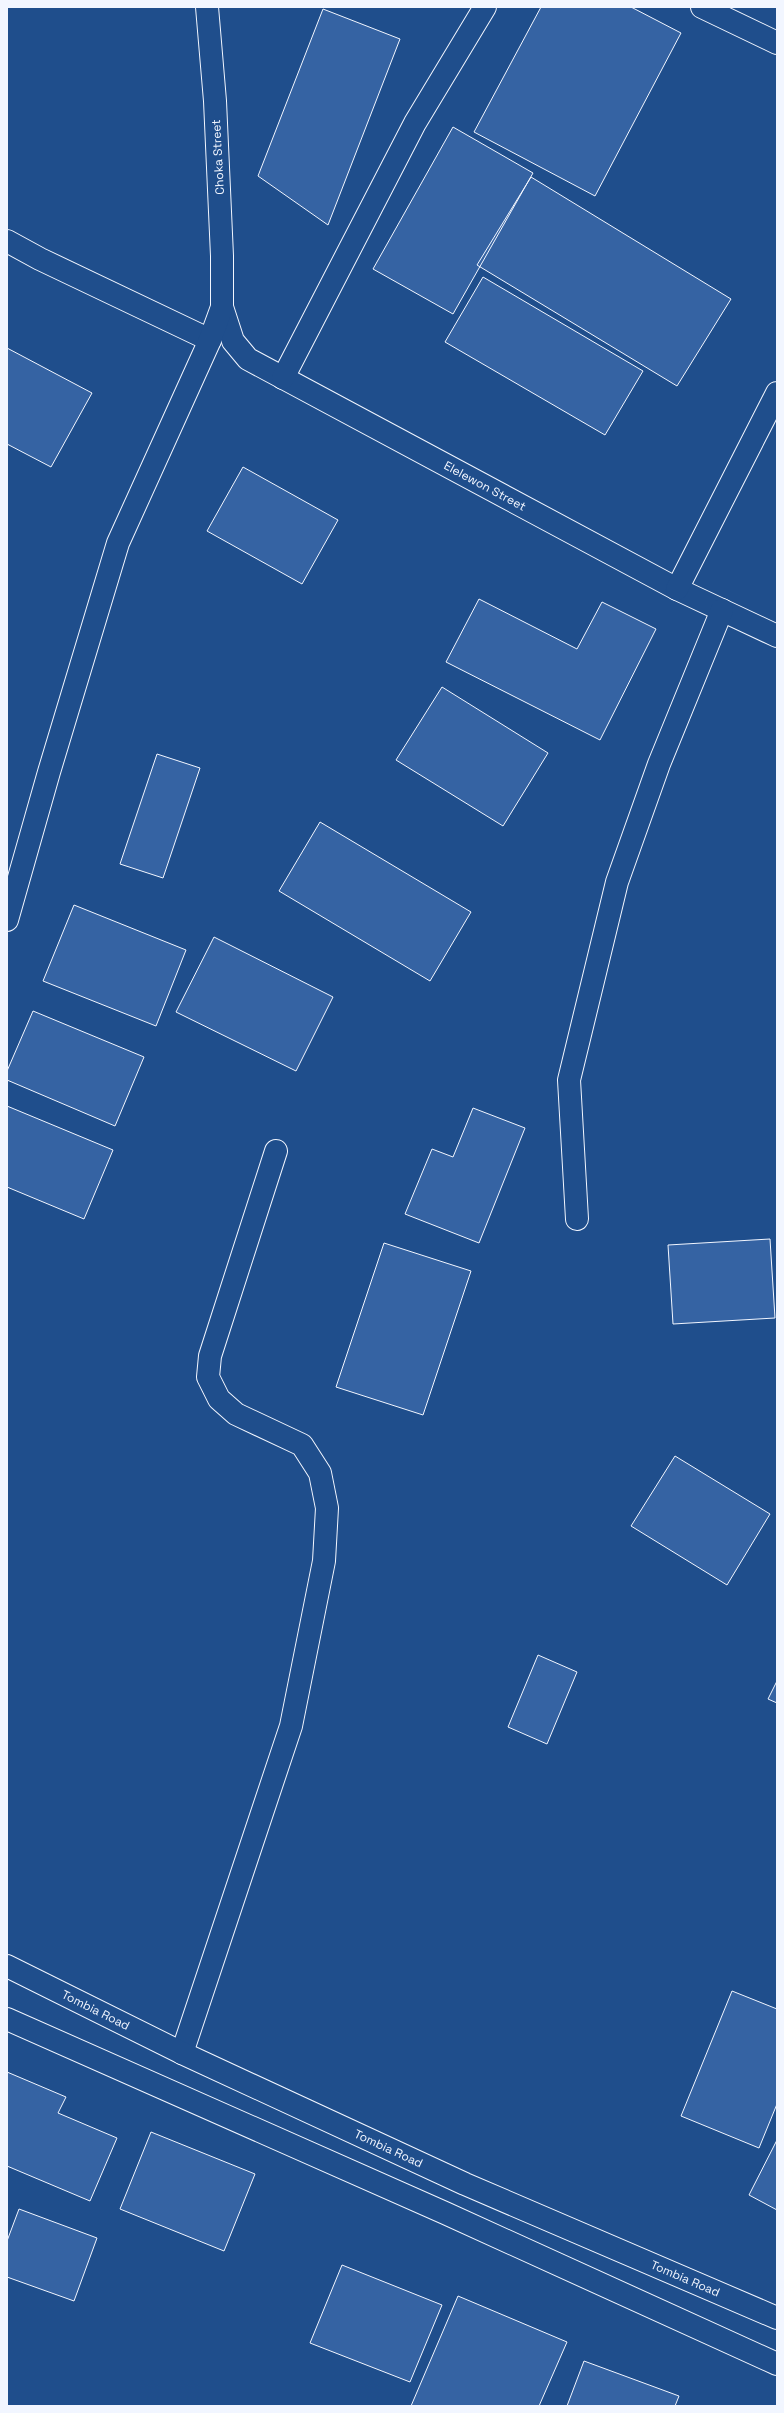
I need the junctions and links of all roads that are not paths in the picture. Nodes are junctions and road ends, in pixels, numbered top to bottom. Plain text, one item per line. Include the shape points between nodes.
1 (207, 7) edge
2 (484, 7) edge
3 (702, 7) edge
4 (777, 43) edge
5 (7, 242) edge
6 (222, 307) junction
7 (210, 340) junction
8 (283, 378) junction
9 (777, 393) edge
10 (677, 589) junction
11 (722, 610) junction
12 (777, 636) edge
13 (7, 920) edge
14 (276, 1151) dead end
15 (577, 1219) dead end
16 (7, 1966) edge
17 (7, 2019) edge
18 (182, 2053) junction
19 (777, 2318) edge
20 (777, 2364) edge

1 - 6 street, Choka Street via 215,101
2 - 8 street via 415,123
3 - 4 street
5 - 7 street
6 - 7 street
6 - 8 street, Elelewon Street via 233,341 248,359
7 - 13 street via 118,543
8 - 10 street, Elelewon Street
9 - 10 street
10 - 11 street, Elelewon Street
11 - 12 street, Elelewon Street
11 - 15 street via 659,764 617,882 569,1080
14 - 18 street via 210,1356 208,1377 218,1399 236,1414 302,1445 320,1473 327,1508 324,1561 291,1726
16 - 18 street, Tombia Road
17 - 20 street via 445,2213
18 - 19 street, Tombia Road via 465,2184

